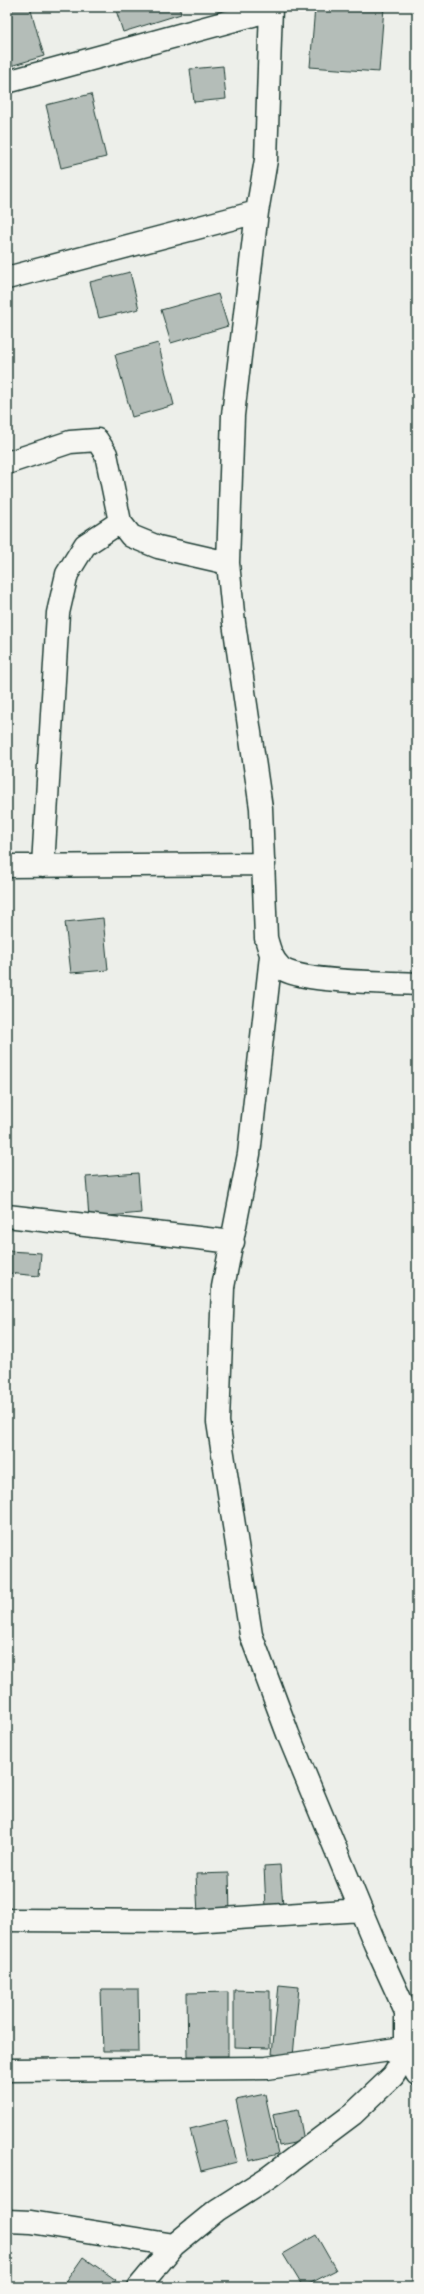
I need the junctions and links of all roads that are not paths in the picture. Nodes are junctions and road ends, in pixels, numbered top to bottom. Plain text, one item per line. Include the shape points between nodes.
1 (271, 8) edge
2 (7, 82) edge
3 (257, 212) junction
4 (7, 278) edge
5 (7, 463) edge
6 (120, 522) junction
7 (228, 563) junction
8 (264, 864) junction
9 (7, 866) edge
10 (43, 866) junction
11 (271, 956) junction
12 (417, 984) edge
13 (7, 1216) edge
14 (233, 1242) junction
15 (361, 1910) junction
16 (7, 1920) edge
17 (412, 2048) edge
18 (7, 2070) edge
19 (417, 2074) edge
20 (7, 2221) edge
21 (174, 2245) junction
22 (139, 2287) edge

1 - 2 street
1 - 3 street via 266,160
3 - 4 street
3 - 7 street via 233,415
5 - 6 street via 70,442 97,440 106,454
6 - 7 street via 131,536 158,547
6 - 10 street via 84,545 67,574 58,613
7 - 8 street via 234,623 261,808
8 - 10 street
8 - 11 street via 266,938
9 - 10 street
11 - 12 street via 291,973 326,979
11 - 14 street via 249,1154
13 - 14 street
14 - 15 street via 223,1287 218,1422 251,1635 288,1734
15 - 16 street via 193,1921
15 - 17 street via 406,2012
17 - 18 street via 268,2068
17 - 19 street
17 - 21 street via 393,2076 353,2114 269,2178 217,2210
20 - 21 street via 31,2222
21 - 22 street

